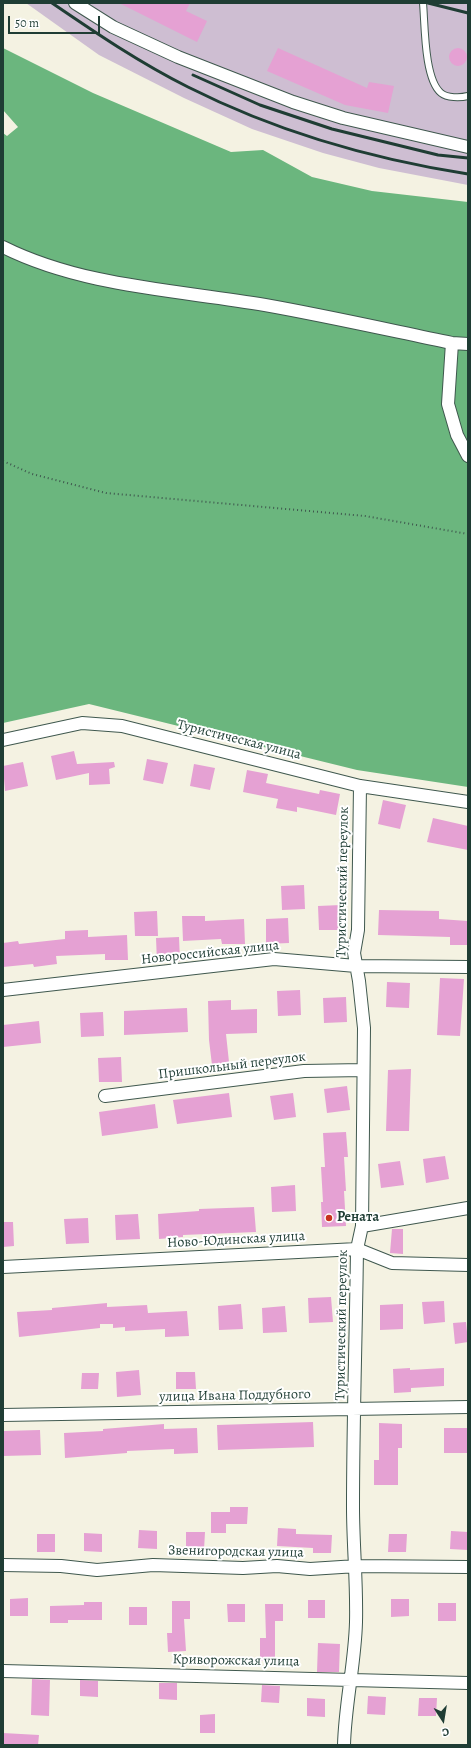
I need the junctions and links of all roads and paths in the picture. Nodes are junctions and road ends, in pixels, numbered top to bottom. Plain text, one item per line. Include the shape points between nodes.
1 (75, 3) edge
2 (423, 3) edge
3 (468, 96) edge
4 (468, 147) edge
5 (3, 248) edge
6 (452, 343) junction
7 (468, 344) edge
8 (468, 456) edge
9 (3, 461) edge
10 (468, 534) edge
11 (3, 740) edge
12 (360, 786) junction
13 (468, 802) edge
14 (356, 966) junction
15 (468, 967) edge
16 (3, 990) edge
17 (363, 1070) junction
18 (105, 1096) dead end
19 (468, 1208) edge
20 (362, 1226) junction
21 (357, 1249) junction
22 (468, 1266) edge
23 (3, 1267) edge
24 (468, 1407) edge
25 (355, 1408) junction
26 (3, 1415) edge
27 (3, 1565) edge
28 (356, 1566) junction
29 (468, 1567) edge
30 (3, 1671) edge
31 (352, 1679) junction
32 (468, 1683) edge
33 (344, 1745) edge

1 - 4 street via 113,27 178,57 293,102 343,118
2 - 3 lane via 428,57 436,87 442,94 451,97
5 - 6 street via 44,264 89,277 265,305
6 - 7 street
6 - 8 street via 448,404 457,435
9 - 10 path via 32,474 106,493 365,516
11 - 12 street, Туристическая улица via 82,722 122,726
12 - 13 street, Туристическая улица
12 - 14 street, Туристический переулок via 358,930 354,953
14 - 15 street, Новороссийская улица
14 - 16 street, Новороссийская улица via 274,959
14 - 17 street, Туристический переулок via 360,981 364,1028
17 - 18 street, Пришкольный переулок via 304,1071
17 - 20 street, Туристический переулок
19 - 20 street
20 - 21 street, Туристический переулок
21 - 22 street, Ново-Юдинская улица via 392,1263
21 - 23 street, Ново-Юдинская улица
21 - 25 street, Туристический переулок
24 - 25 street, улица Ивана Поддубного
25 - 26 street, улица Ивана Поддубного
25 - 28 street, Туристический переулок via 353,1508
27 - 28 street, Звенигородская улица via 60,1566 97,1570 153,1565 243,1568 277,1566 310,1569
28 - 29 street, Звенигородская улица
28 - 31 street, Туристический переулок via 356,1623
30 - 31 street, Криворожская улица
31 - 32 street, Криворожская улица
31 - 33 street, Туристический переулок via 345,1720

